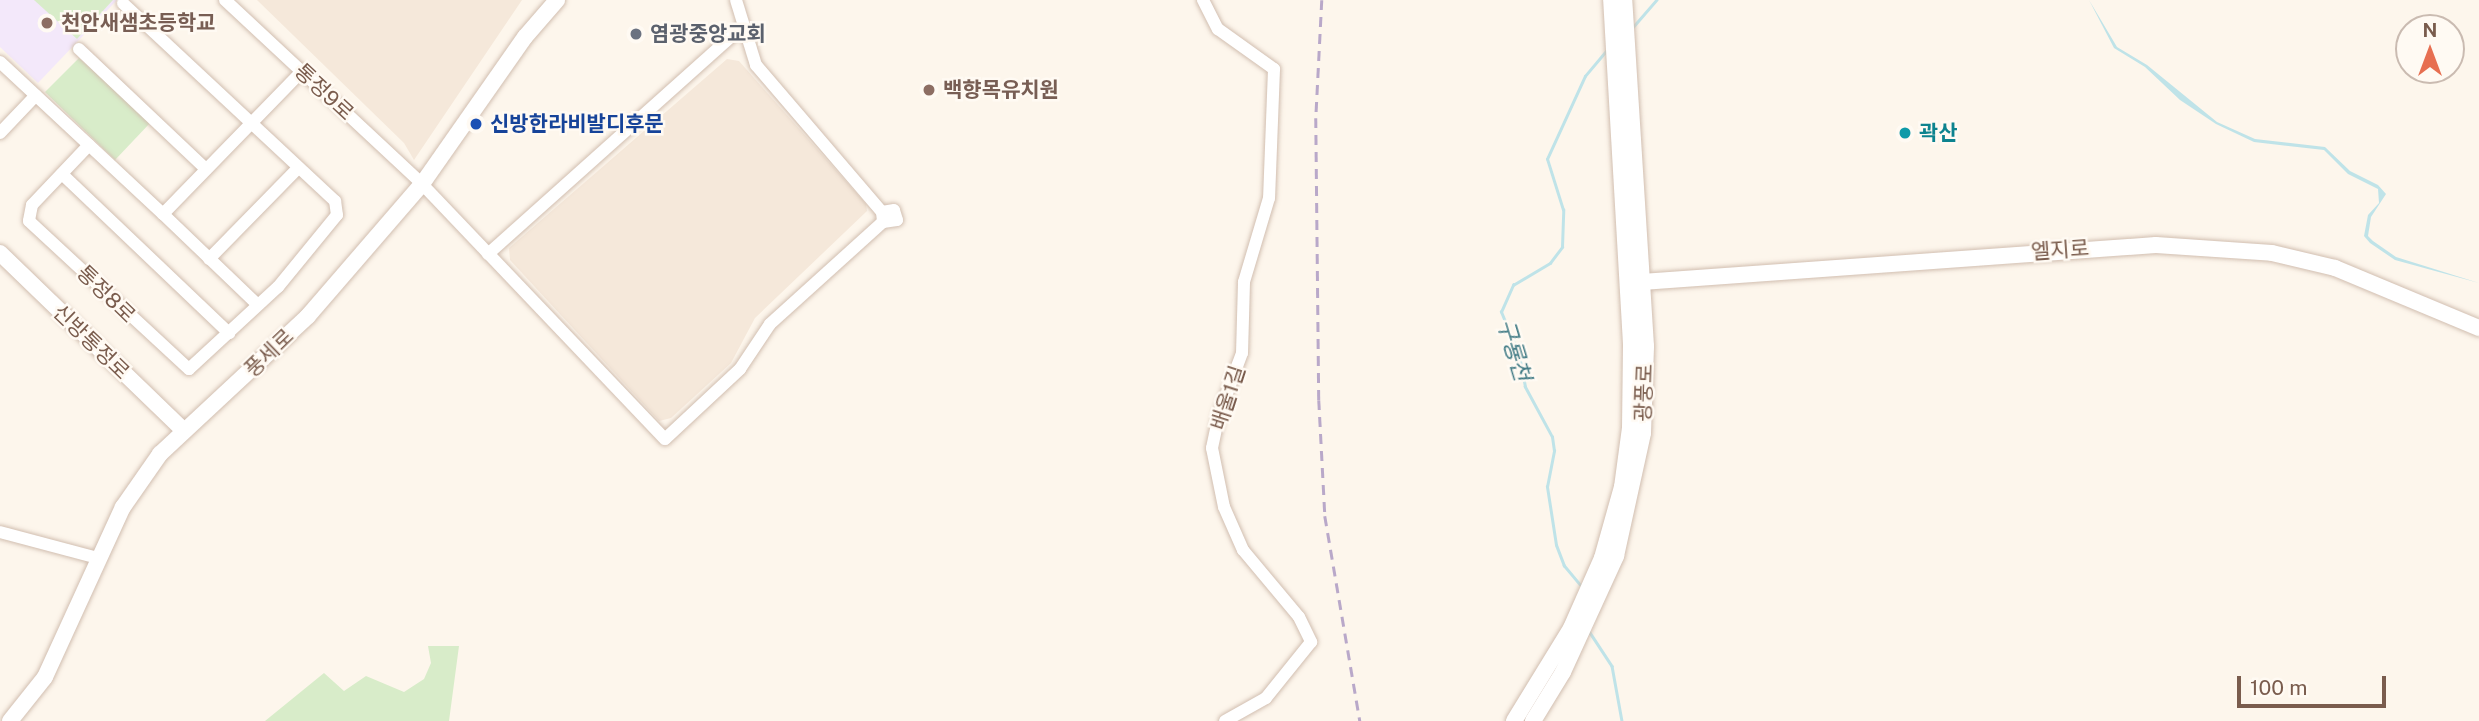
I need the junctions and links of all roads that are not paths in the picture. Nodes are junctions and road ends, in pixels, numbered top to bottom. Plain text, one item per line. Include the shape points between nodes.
1 (225, 0) edge
2 (557, 0) edge
3 (736, 0) edge
4 (1203, 0) edge
5 (123, 3) dead end
6 (1618, 5) edge
7 (741, 28) junction
8 (79, 49) dead end
9 (0, 62) edge
10 (302, 71) junction
11 (36, 95) junction
12 (251, 123) junction
13 (0, 133) edge
14 (89, 145) junction
15 (298, 168) junction
16 (206, 170) junction
17 (62, 174) junction
18 (422, 184) junction
19 (163, 214) junction
20 (0, 253) edge
21 (488, 254) junction
22 (209, 259) junction
23 (1635, 281) junction
24 (257, 304) junction
25 (2479, 328) edge
26 (229, 332) junction
27 (183, 430) junction
28 (0, 532) edge
29 (98, 558) junction
30 (10, 721) edge
31 (1225, 721) edge
32 (1514, 721) edge
33 (1533, 721) edge

1 - 10 street, 통정9로
2 - 18 street, 풍세로 via 525,37
3 - 7 street
4 - 31 street, 배울1길 via 1217,29 1274,69 1269,198 1244,282 1242,354 1212,447 1224,507 1243,550 1299,617 1311,642 1266,698
5 - 12 street, 통정8로
6 - 23 street, 광풍로
7 - 21 street
7 - 21 street, 통정9로 via 756,65 883,217 770,324 740,369 664,439
8 - 16 street
9 - 11 street
10 - 12 street
10 - 18 street, 통정9로
11 - 13 street
11 - 14 street
12 - 15 street, 통정8로
12 - 16 street
14 - 17 street, 통정8로
14 - 19 street
15 - 22 street
15 - 24 street, 통정8로 via 335,201 337,215 295,270
16 - 19 street
17 - 26 street
17 - 26 street, 통정8로 via 29,211 29,221 185,368 194,367
18 - 21 street, 통정9로
18 - 27 street, 풍세로 via 308,316
19 - 22 street
20 - 27 street, 신방통정로
22 - 24 street
23 - 25 street, 엘지로 via 2156,245 2272,253 2335,268
23 - 32 street, 광풍로 via 1630,428 1622,487 1602,558 1571,628
23 - 33 street, 광풍로 via 1643,433 1633,492 1601,596
24 - 26 street, 통정8로
27 - 29 street, 풍세로 via 141,480
28 - 29 street
29 - 30 street, 풍세로 via 51,667

